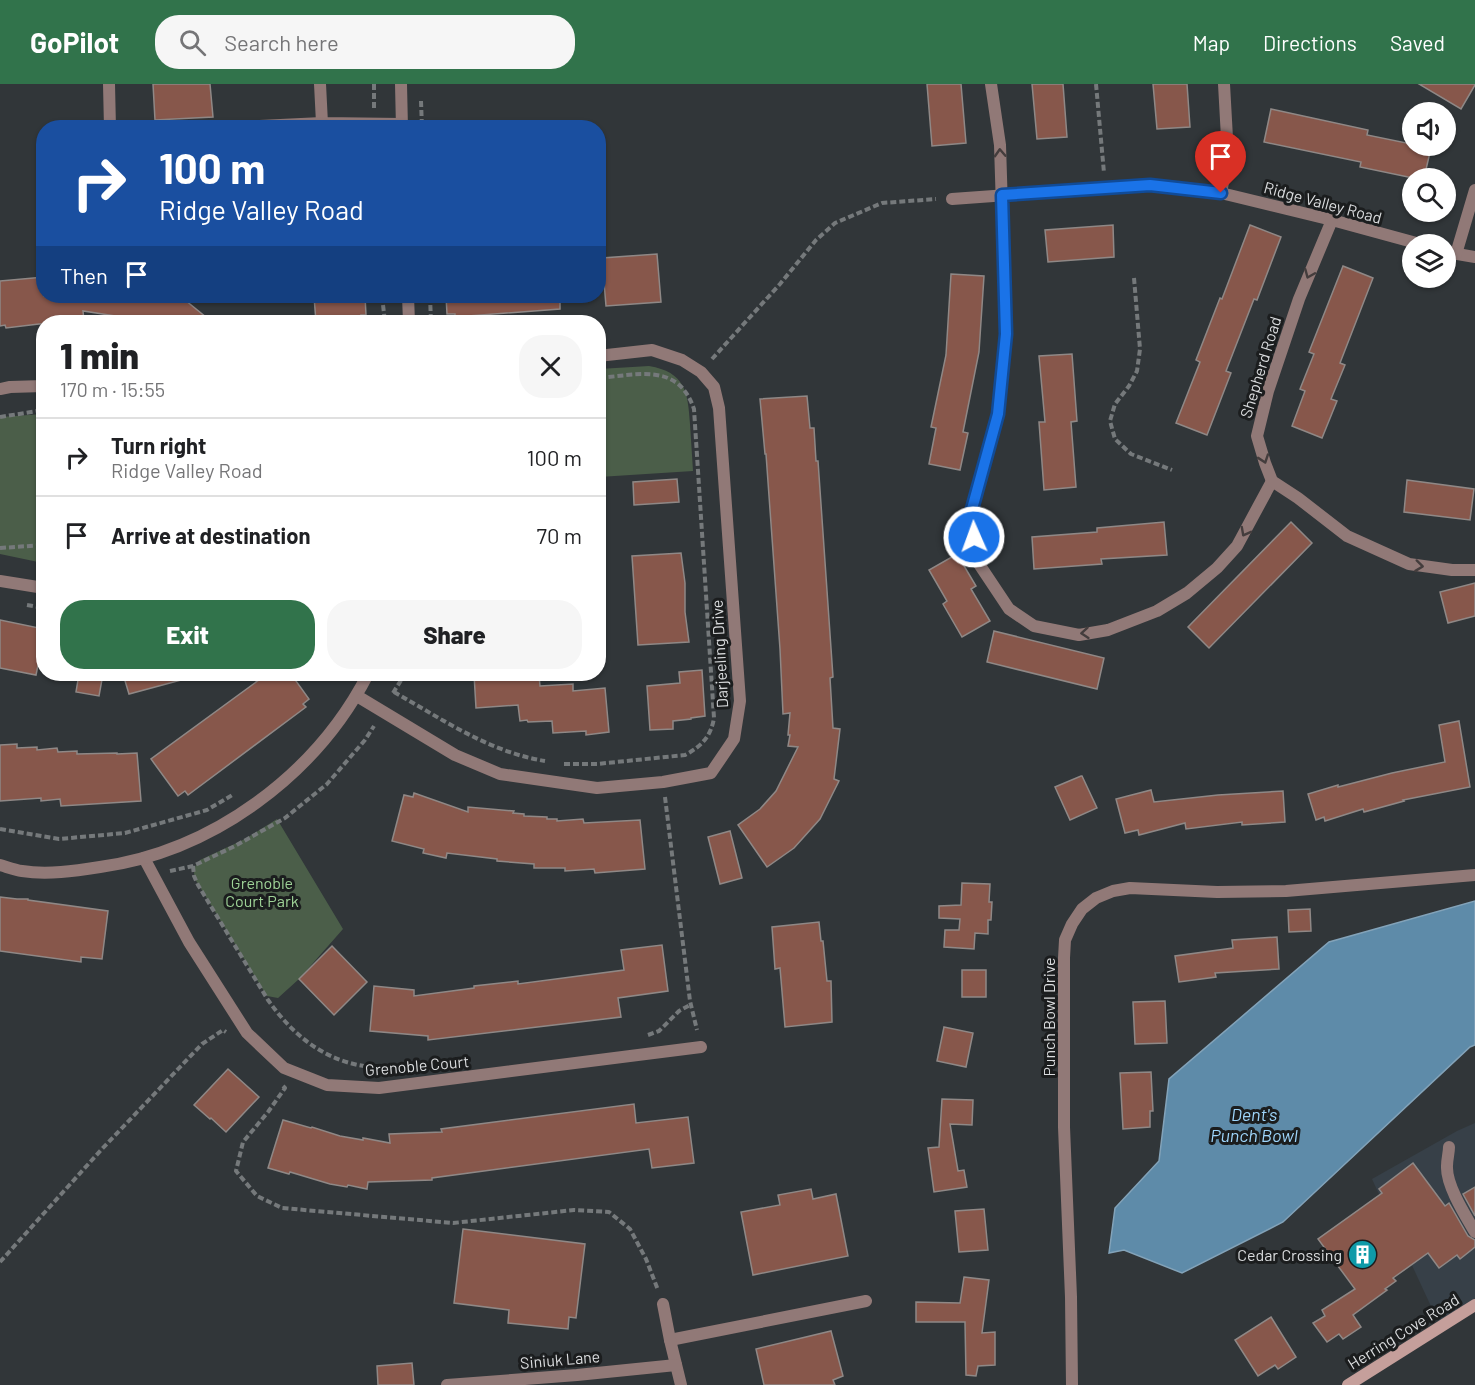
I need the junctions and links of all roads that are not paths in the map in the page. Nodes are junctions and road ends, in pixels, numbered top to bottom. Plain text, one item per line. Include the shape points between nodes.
1 (109, 84) edge
2 (320, 84) edge
3 (401, 84) edge
4 (991, 84) edge
5 (1224, 84) edge
6 (110, 120) edge
7 (322, 120) edge
8 (402, 120) edge
9 (1475, 190) edge
10 (1221, 193) junction
11 (1002, 195) junction
12 (952, 199) road end
13 (1332, 220) junction
14 (1402, 239) edge
15 (1456, 240) edge
16 (1456, 254) edge
17 (1475, 257) edge
18 (606, 355) edge
19 (36, 386) edge
20 (0, 388) edge
21 (1272, 481) junction
22 (1475, 570) edge
23 (0, 581) edge
24 (36, 587) edge
25 (364, 681) edge
26 (357, 696) junction
27 (144, 858) junction
28 (0, 865) edge
29 (1475, 875) edge
30 (701, 1047) road end
31 (1449, 1147) dead end
32 (1475, 1232) edge
33 (866, 1301) dead end
34 (663, 1304) road end
35 (1475, 1305) edge
36 (670, 1340) junction
37 (676, 1365) junction
38 (447, 1385) edge
39 (681, 1385) edge
40 (1072, 1385) edge
41 (1348, 1385) edge

1 - 6 street
2 - 7 street
3 - 8 street
11 -> 4 street
5 - 10 street via 1228,156
9 - 15 street
10 - 11 street, Ridge Valley Road via 1150,185
10 - 13 street, Ridge Valley Road
11 - 12 street, Ridge Valley Road
21 -> 11 street via 1237,546 1187,593 1157,611 1108,630 1079,635 1034,626 1009,609 979,564 972,509 998,414 1006,334
13 - 14 street, Ridge Valley Road
13 -> 21 street, Shepherd Road via 1299,299 1257,436
16 - 17 street
18 - 26 street, Darjeeling Drive via 652,350 682,360 701,372 714,387 719,408 740,702 734,739 711,773 597,788 500,774 455,755
19 - 20 street
21 -> 22 street via 1347,536 1409,564
23 - 24 street
25 - 26 street
26 - 27 street via 318,748 252,807 215,830
27 - 28 street via 68,872 22,871
27 - 30 street, Grenoble Court via 189,942 247,1032 284,1068 327,1085 379,1088
29 - 40 street, Punch Bowl Drive via 1286,891 1131,888 1105,894 1082,909 1065,940 1064,958 1064,1127
31 - 32 street via 1446,1168
33 - 36 street
34 - 36 street
35 - 41 main road, Herring Cove Road
36 - 37 street
37 - 38 street, Siniuk Lane
37 - 39 street

